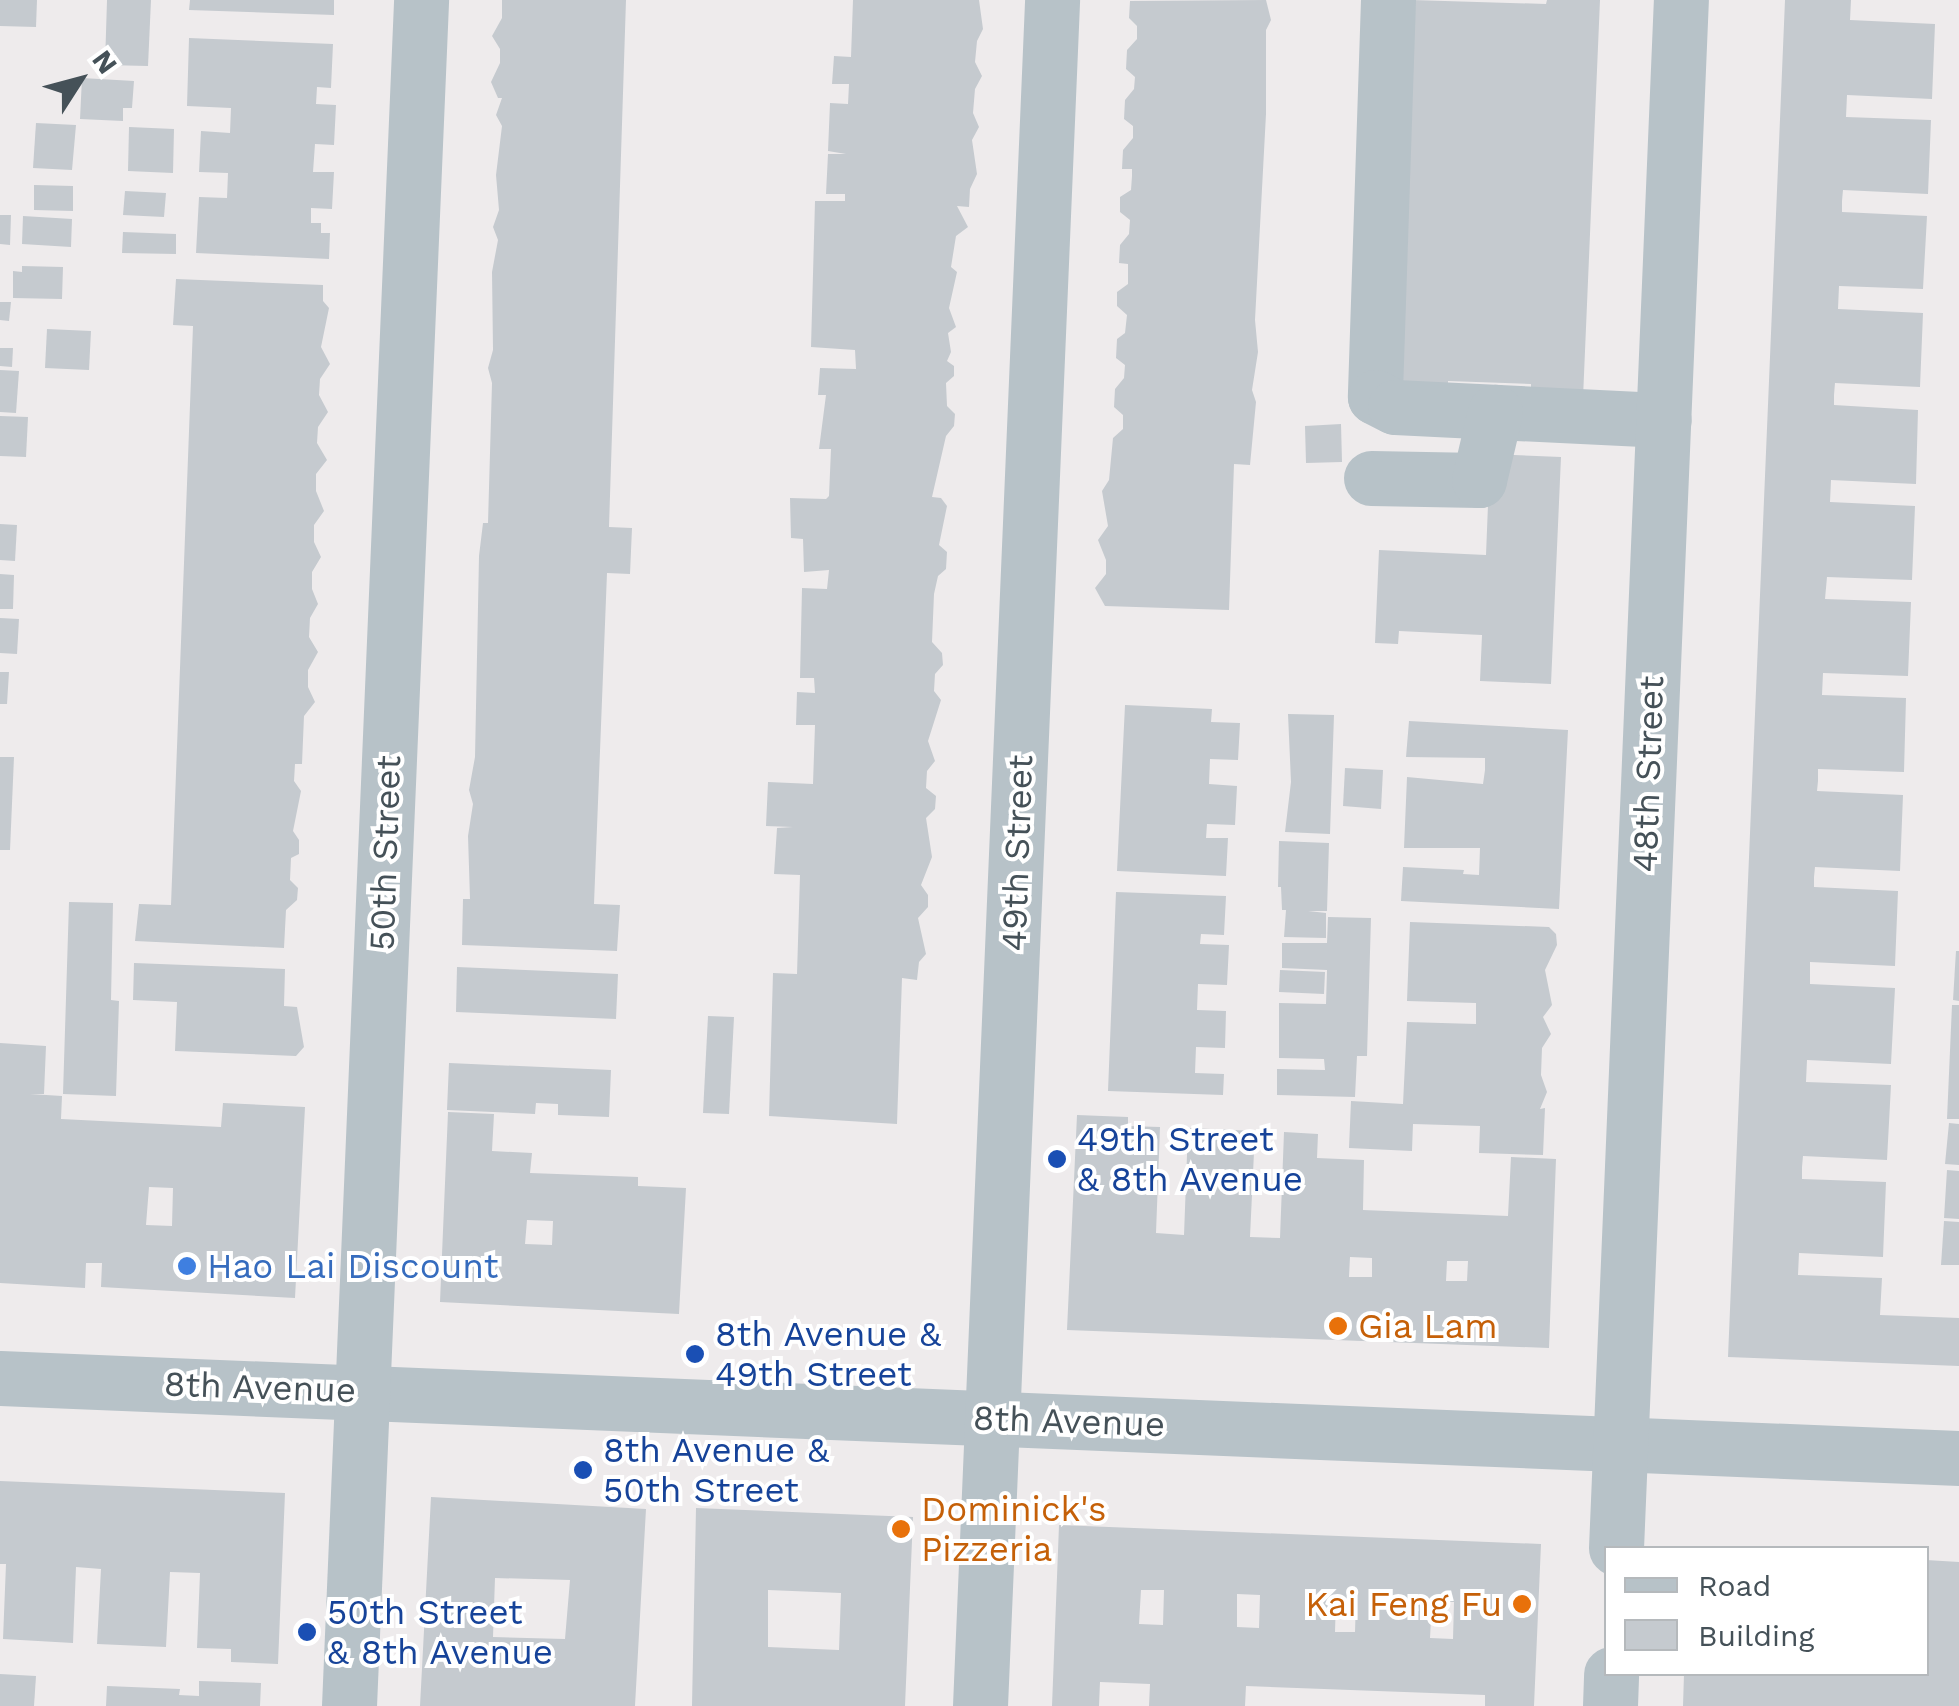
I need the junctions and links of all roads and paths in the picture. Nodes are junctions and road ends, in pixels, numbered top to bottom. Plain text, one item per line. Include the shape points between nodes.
1 (421, 0) edge
2 (1052, 0) edge
3 (1388, 0) edge
4 (1682, 0) edge
5 (1495, 412) junction
6 (1664, 420) junction
7 (1371, 478) dead end
8 (0, 1378) edge
9 (362, 1391) junction
10 (994, 1418) junction
11 (1620, 1444) junction
12 (1959, 1458) edge
13 (1616, 1546) edge
14 (1611, 1676) edge
15 (349, 1706) edge
16 (980, 1706) edge
17 (1610, 1706) edge

1 - 9 street, 50th Street
2 - 10 street, 49th Street
3 - 5 street via 1375,397 1396,407
4 - 6 street, 48th Street
5 - 6 street
5 - 7 street via 1479,480
6 - 11 street, 48th Street
8 - 9 street, 8th Avenue
9 - 10 street, 8th Avenue
9 - 15 street, 50th Street
10 - 11 street, 8th Avenue
10 - 16 street, 49th Street
11 - 12 street, 8th Avenue
11 - 13 street, 48th Street
14 - 17 street

